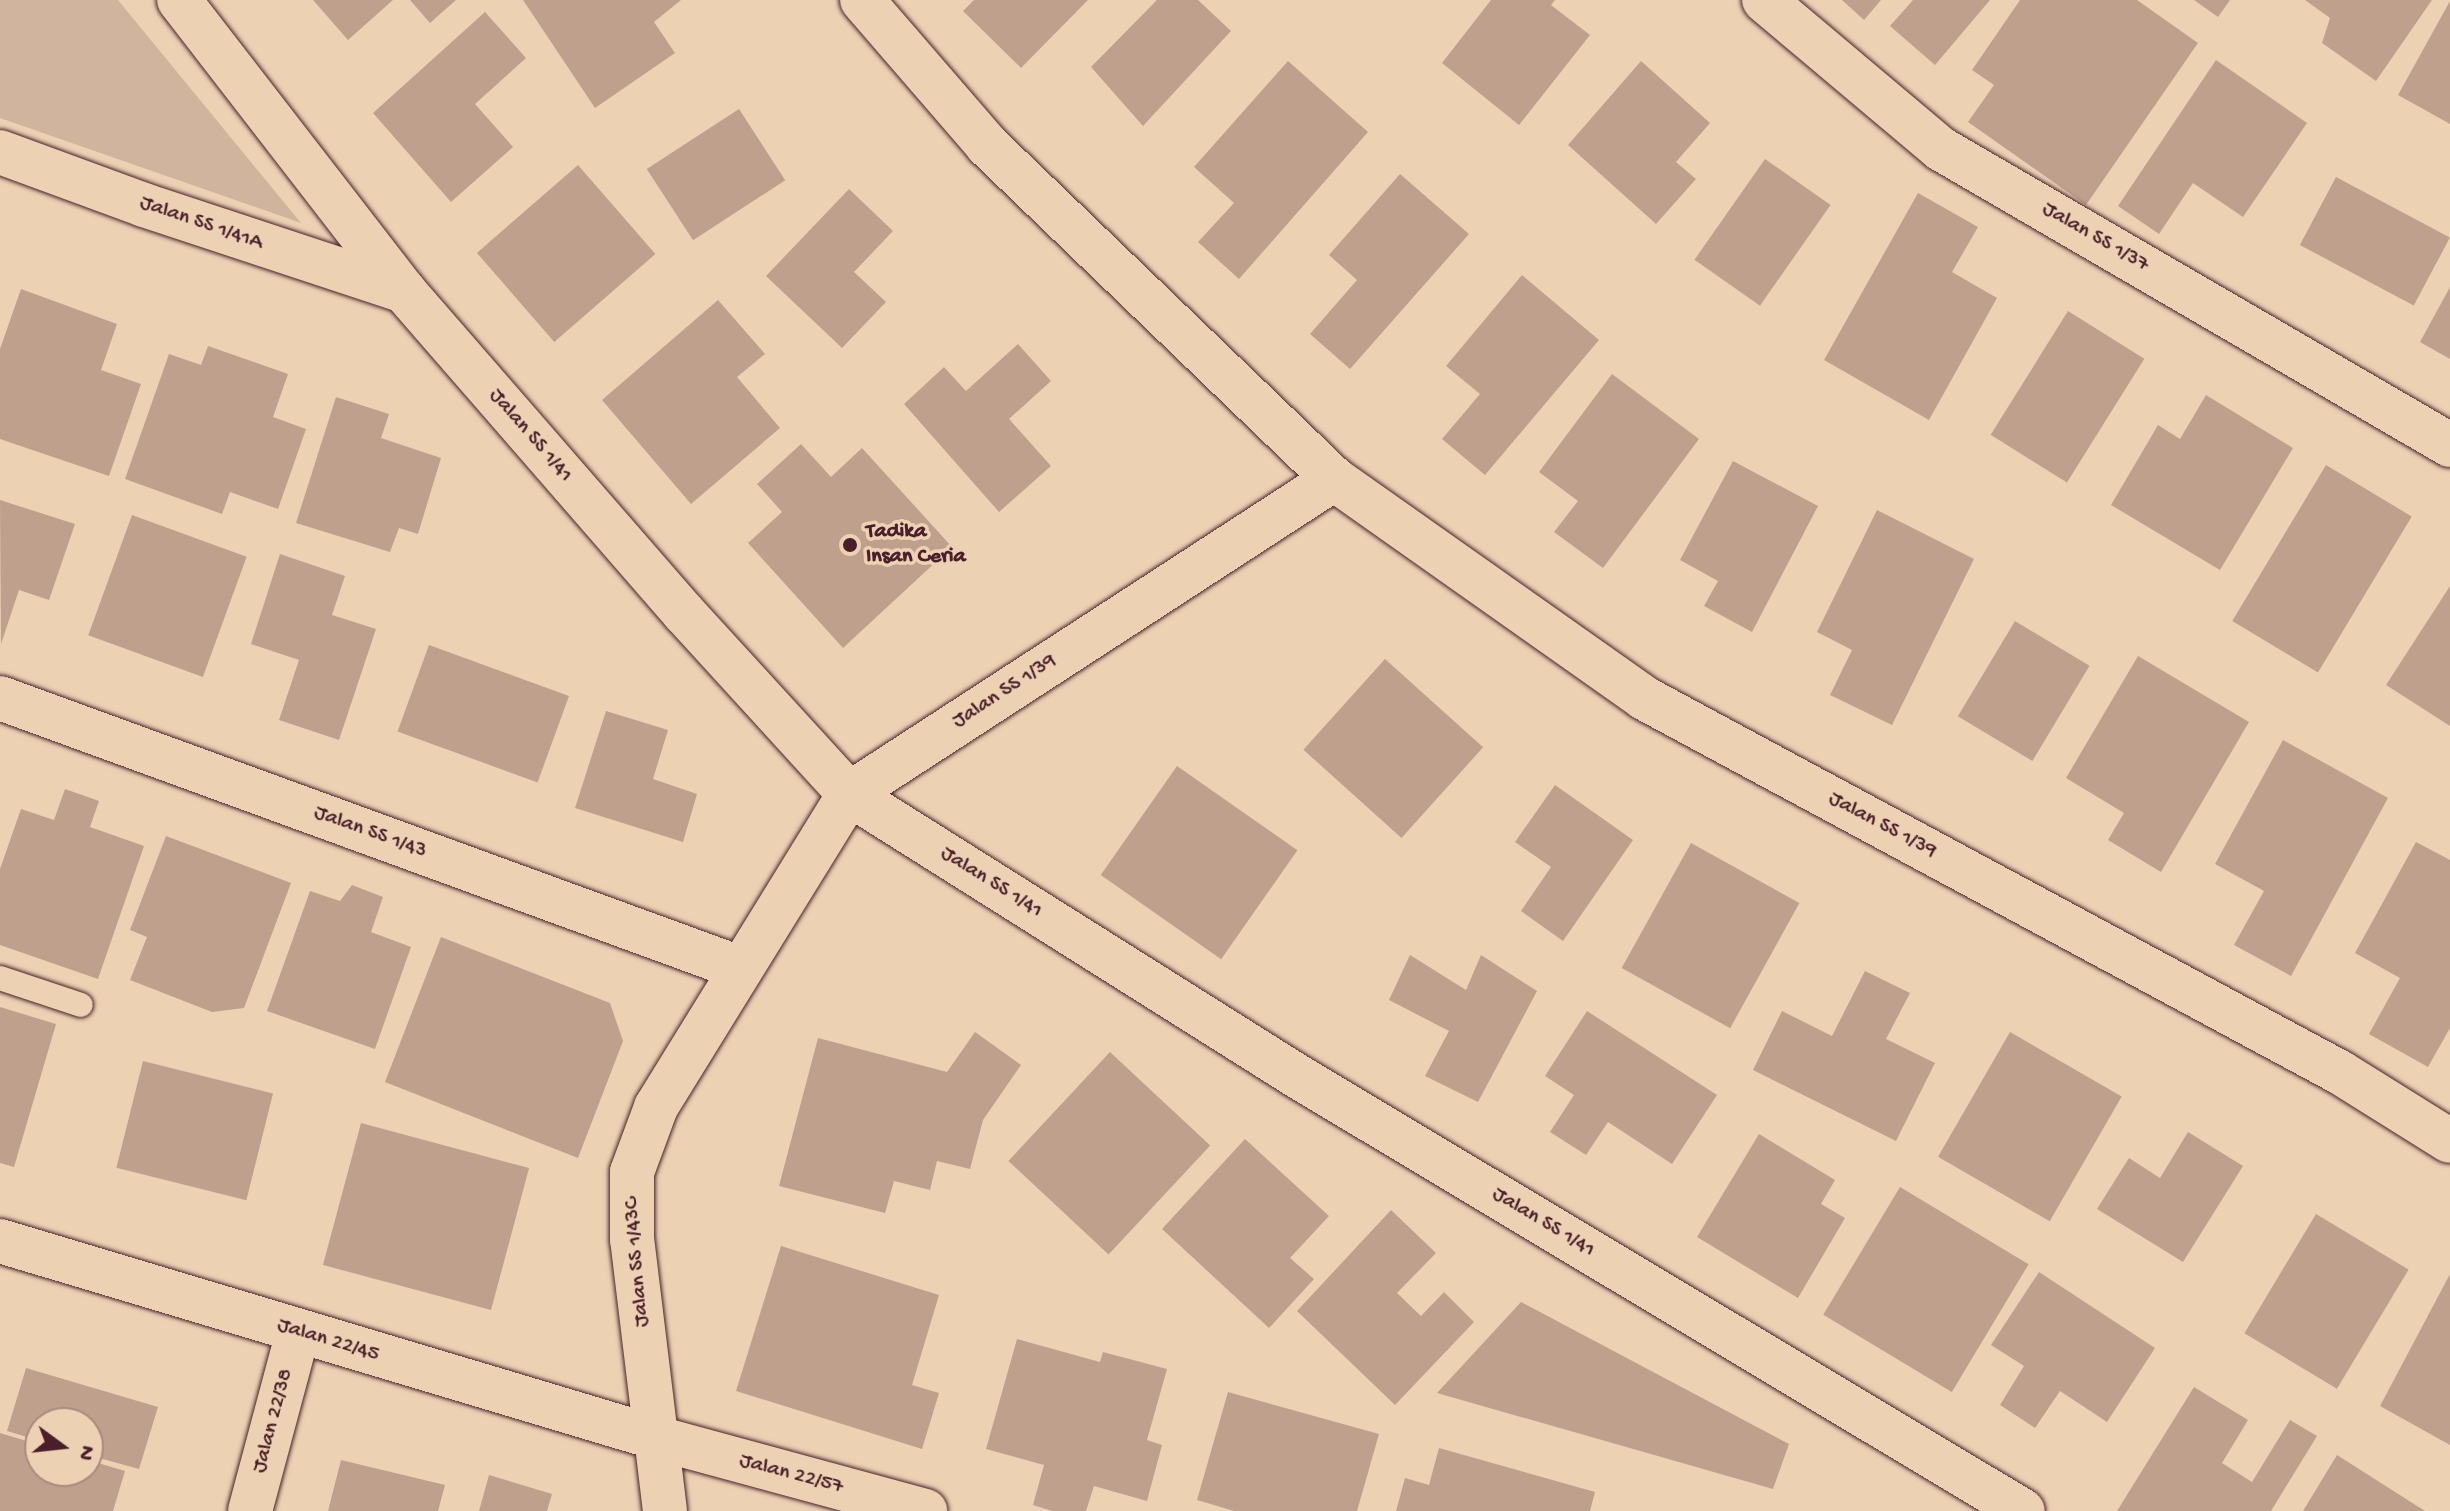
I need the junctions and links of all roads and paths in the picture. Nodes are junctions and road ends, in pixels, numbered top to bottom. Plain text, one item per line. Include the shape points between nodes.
1 (179, 0) edge
2 (862, 0) edge
3 (1764, 0) edge
4 (0, 152) edge
5 (404, 291) junction
6 (2450, 445) edge
7 (1334, 479) junction
8 (0, 698) edge
9 (849, 794) junction
10 (740, 968) junction
11 (0, 978) edge
12 (81, 1005) dead end
13 (2450, 1141) edge
14 (0, 1241) edge
15 (298, 1332) junction
16 (657, 1438) junction
17 (250, 1511) edge
18 (665, 1511) edge
19 (925, 1511) edge
20 (2023, 1511) edge

1 - 5 street, Jalan SS 1/41
2 - 7 street, Jalan SS 1/39 via 987,145
3 - 6 street, Jalan SS 1/37 via 1941,149
4 - 5 street, Jalan SS 1/41A
5 - 9 street, Jalan SS 1/41
7 - 9 street, Jalan SS 1/39
7 - 13 street, Jalan SS 1/39 via 1644,698 2341,1073
8 - 10 street, Jalan SS 1/43
9 - 10 street, Jalan SS 1/39
9 - 20 street, Jalan SS 1/41 via 1297,1076
10 - 16 street, Jalan SS 1/43C via 656,1107 632,1172 632,1240
11 - 12 lane
14 - 15 street, Jalan 22/45
15 - 16 street, Jalan 22/45
15 - 17 street, Jalan 22/38
16 - 18 street, Jalan SS 1/43C
16 - 19 street, Jalan 22/57

